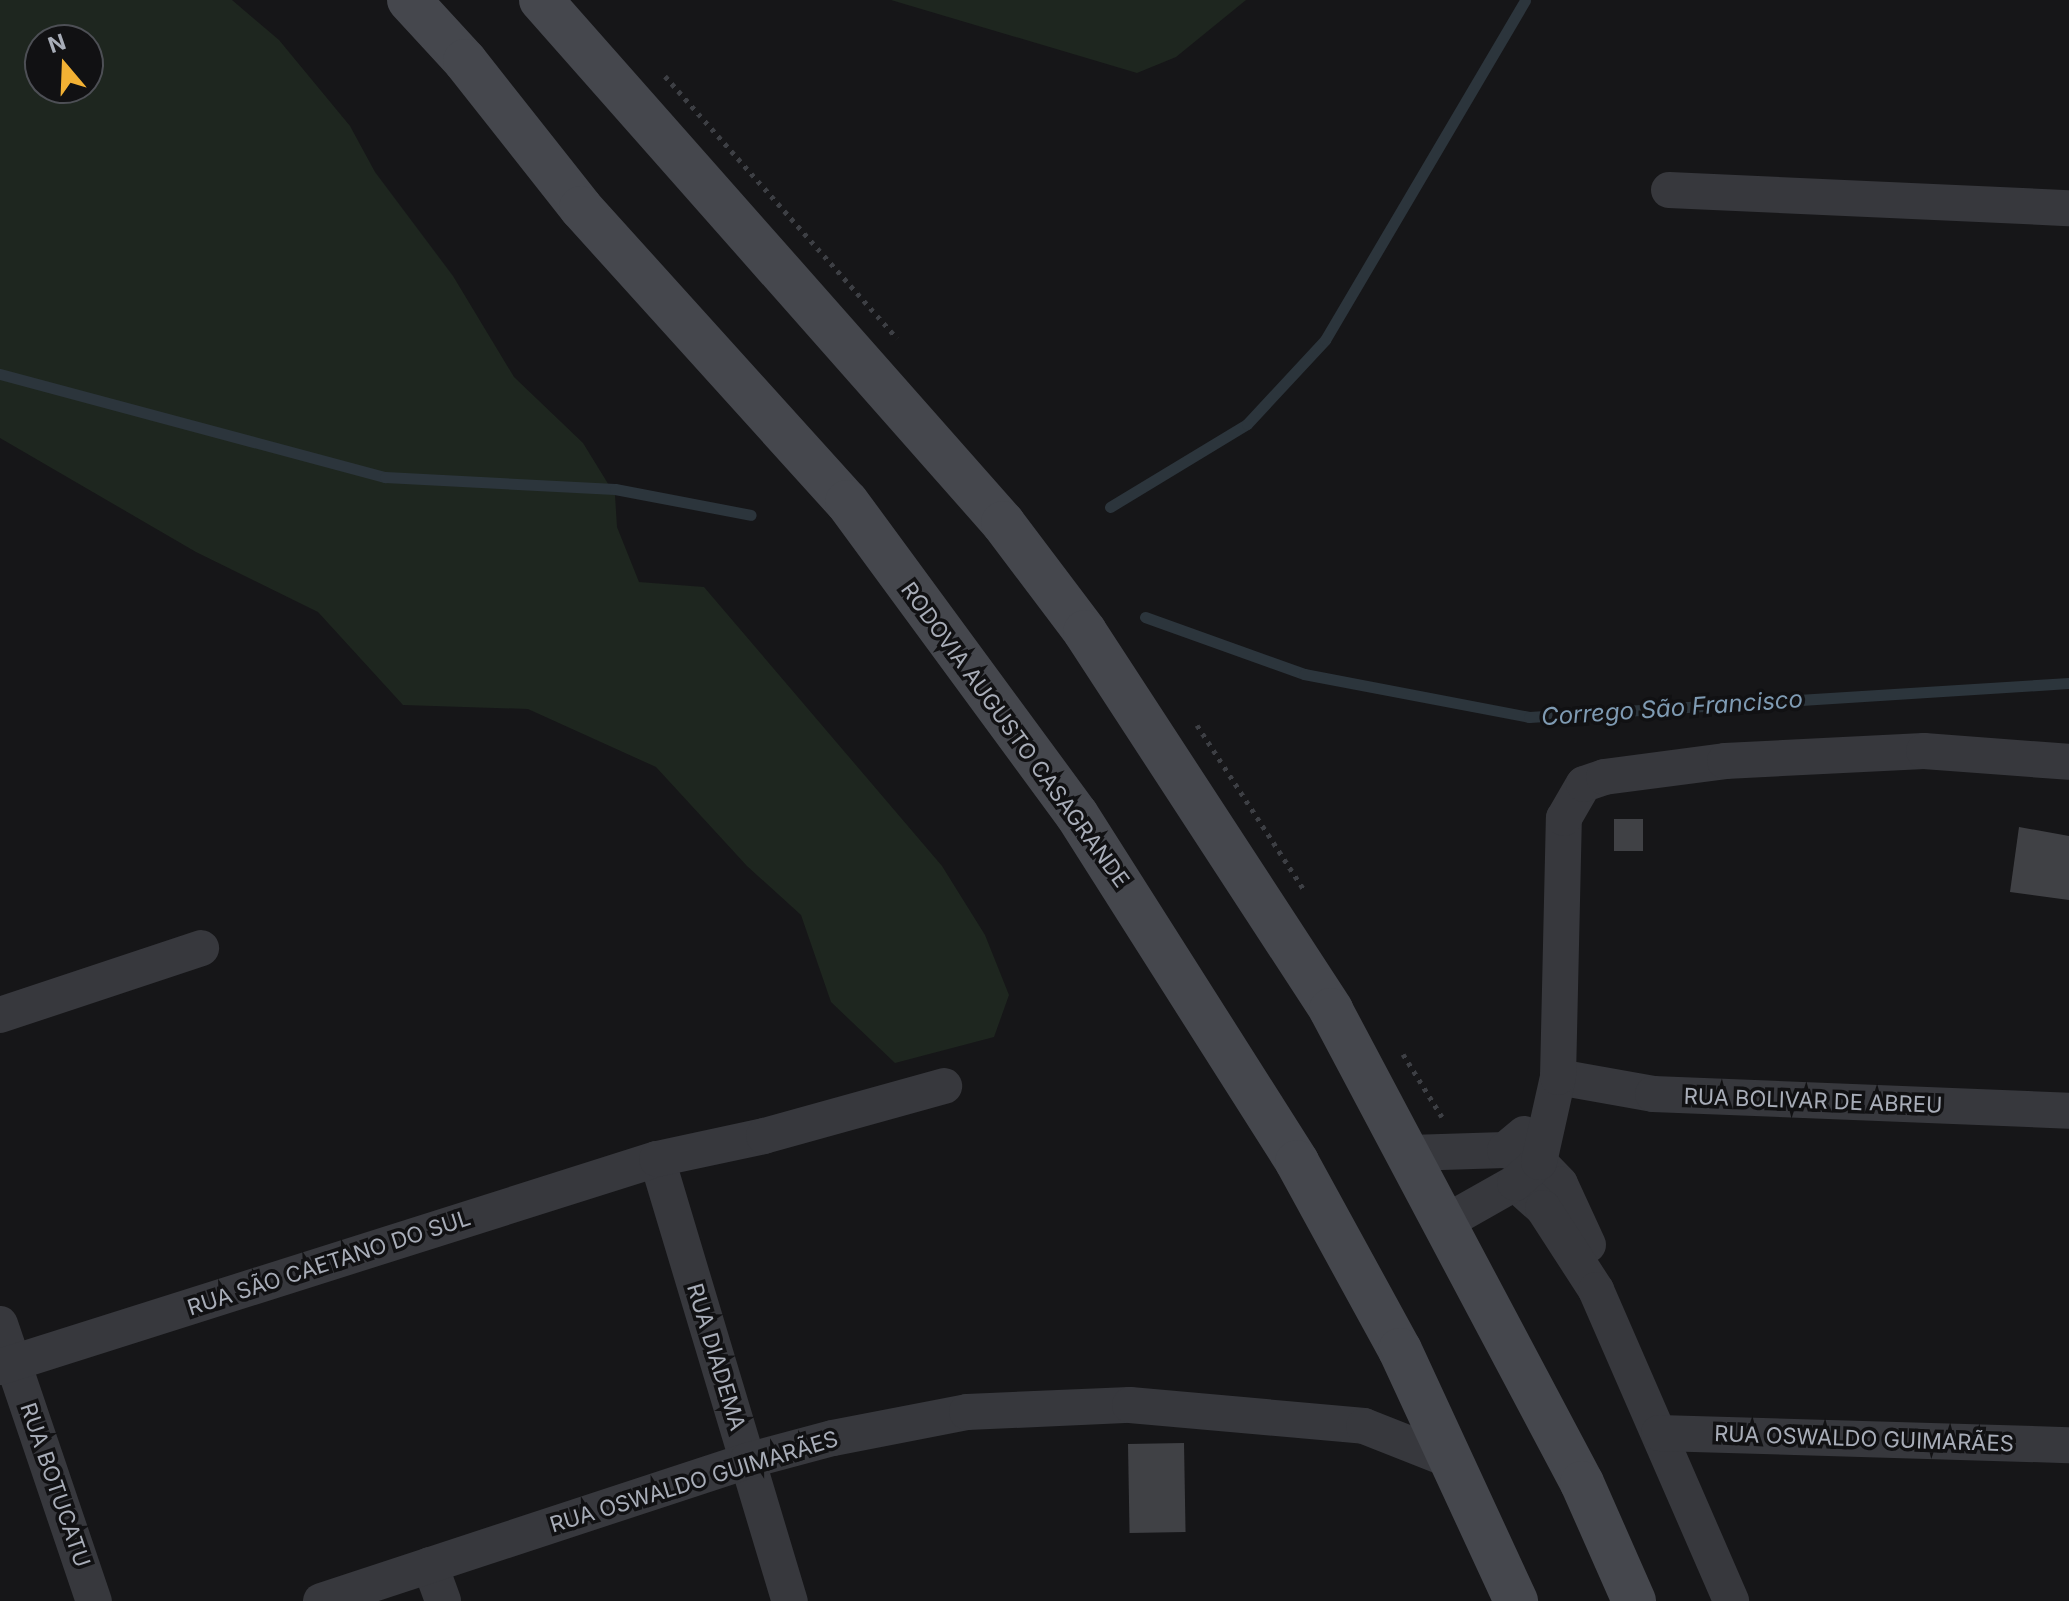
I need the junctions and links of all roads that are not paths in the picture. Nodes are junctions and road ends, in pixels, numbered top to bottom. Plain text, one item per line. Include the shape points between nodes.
1 (409, 0) edge
2 (541, 0) edge
3 (1669, 190) dead end
4 (2069, 208) edge
5 (2069, 762) edge
6 (201, 948) dead end
7 (0, 1015) edge
8 (1558, 1082) junction
9 (944, 1086) dead end
10 (2069, 1111) edge
11 (1410, 1153) junction
12 (657, 1159) junction
13 (1519, 1165) junction
14 (1446, 1222) junction
15 (0, 1324) edge
16 (7, 1365) edge
17 (1659, 1433) junction
18 (2069, 1445) edge
19 (747, 1461) junction
20 (1453, 1461) junction
21 (430, 1565) junction
22 (94, 1601) edge
23 (321, 1601) edge
24 (443, 1601) edge
25 (790, 1601) edge
26 (1516, 1601) edge
27 (1634, 1601) edge
28 (1731, 1601) edge

1 - 20 main road, RODOVIA AUGUSTO CASAGRANDE via 465,61 581,208 847,502 1068,802 1297,1162 1400,1350
2 - 11 main road via 1003,523 1085,632 1258,891
3 - 4 street
5 - 8 street via 1924,751 1725,761 1584,784 1564,818
6 - 7 street
8 - 10 street, RUA BOLIVAR DE ABREU via 1653,1094
8 - 13 street
9 - 12 street, RUA SÃO CAETANO DO SUL via 764,1136
11 - 13 street
11 - 14 main road
12 - 16 street, RUA SÃO CAETANO DO SUL
12 - 19 street, RUA DIADEMA
13 - 14 street
13 - 17 street via 1596,1290
14 - 27 main road via 1582,1483
15 - 16 street, RUA BOTUCATU
16 - 22 street, RUA BOTUCATU
17 - 18 street, RUA OSWALDO GUIMARÃES
17 - 28 street
19 - 20 street, RUA OSWALDO GUIMARÃES via 967,1412 1130,1405 1364,1426
19 - 21 street, RUA OSWALDO GUIMARÃES
19 - 25 street, RUA DIADEMA
20 - 26 main road, RODOVIA AUGUSTO CASAGRANDE
21 - 23 street, RUA OSWALDO GUIMARÃES
21 - 24 street

